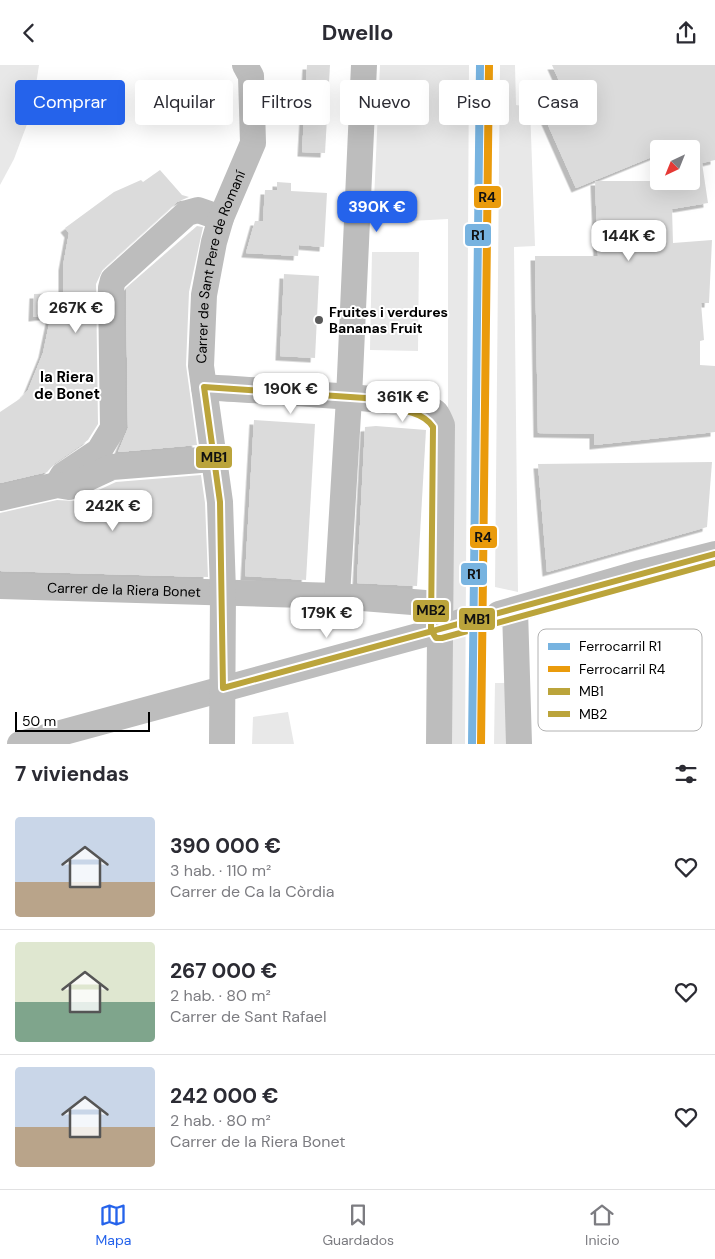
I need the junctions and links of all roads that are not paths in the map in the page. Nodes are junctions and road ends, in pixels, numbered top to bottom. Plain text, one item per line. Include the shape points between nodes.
1 (245, 65) edge
2 (364, 65) edge
3 (221, 218) junction
4 (204, 387) junction
5 (349, 398) junction
6 (213, 459) junction
7 (57, 485) junction
8 (0, 498) edge
9 (715, 555) edge
10 (0, 586) edge
11 (223, 591) junction
12 (337, 595) junction
13 (450, 626) junction
14 (224, 688) junction
15 (20, 744) edge
16 (222, 744) edge
17 (439, 744) edge
18 (519, 744) edge

1 - 3 street, Carrer de Sant Pere de Romaní via 251,76 253,143
2 - 5 street
3 - 4 street, Carrer de Sant Pere de Romaní via 204,295 201,365
3 - 7 street via 198,210 188,213 113,280 113,428 99,451 63,475
4 - 5 street
4 - 6 street, Carrer de Sant Pere de Romaní
5 - 12 street
5 - 13 street via 415,404 434,411 442,425
6 - 7 street via 112,467 69,487
6 - 11 street, Carrer de Sant Pere de Romaní via 220,502
7 - 8 street
9 - 18 street via 507,611
10 - 11 street, Carrer de la Riera Bonet
11 - 12 street, Carrer de la Riera Bonet
11 - 14 street, Carrer de Sant Pere de Romaní
12 - 13 street, Carrer de la Riera Bonet via 425,603
13 - 14 street
13 - 17 street
14 - 15 street
14 - 16 street, Carrer de Sant Pere de Romaní

